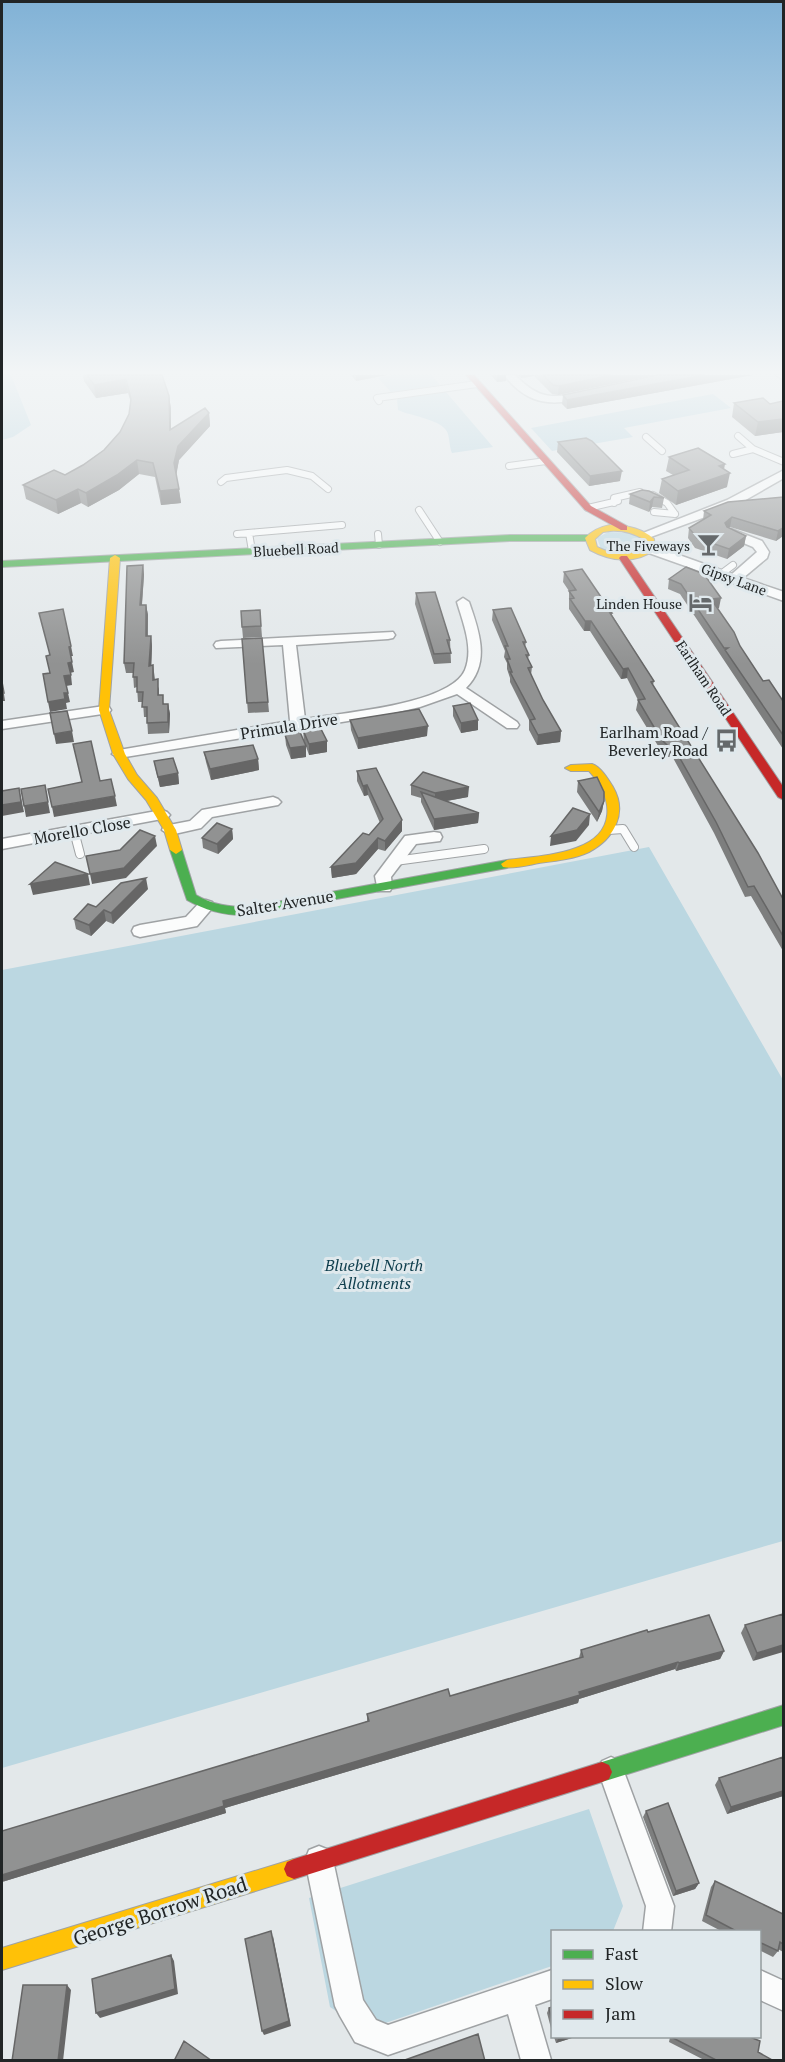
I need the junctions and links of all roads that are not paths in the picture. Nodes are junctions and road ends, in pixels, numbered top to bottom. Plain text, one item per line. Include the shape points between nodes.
1 (278, 471) edge
2 (292, 471) edge
3 (555, 471) edge
4 (783, 474) edge
5 (221, 482) dead end
6 (328, 489) dead end
7 (632, 499) edge
8 (614, 502) junction
9 (588, 508) junction
10 (419, 510) dead end
11 (681, 518) junction
12 (342, 525) dead end
13 (624, 528) junction
14 (249, 533) junction
15 (731, 533) edge
16 (237, 534) dead end
17 (595, 534) junction
18 (644, 535) junction
19 (440, 542) junction
20 (650, 549) junction
21 (252, 551) junction
22 (115, 558) junction
23 (624, 558) junction
24 (2, 564) edge
25 (733, 565) dead end
26 (721, 574) junction
27 (734, 579) junction
28 (783, 597) edge
29 (470, 610) dead end
30 (388, 635) dead end
31 (289, 641) junction
32 (221, 645) dead end
33 (457, 688) junction
34 (104, 710) junction
35 (2, 725) edge
36 (298, 725) junction
37 (512, 725) dead end
38 (119, 754) junction
39 (579, 765) dead end
40 (776, 774) edge
41 (783, 797) edge
42 (273, 802) dead end
43 (162, 815) junction
44 (170, 830) junction
45 (608, 830) junction
46 (74, 831) junction
47 (434, 837) dead end
48 (2, 844) edge
49 (634, 848) dead end
50 (484, 849) dead end
51 (80, 854) dead end
52 (395, 861) junction
53 (384, 887) junction
54 (206, 906) junction
55 (140, 931) dead end
56 (783, 1715) edge
57 (611, 1770) junction
58 (319, 1860) junction
59 (657, 1930) edge
60 (2, 1959) edge
61 (551, 1985) edge
62 (761, 1986) edge
63 (518, 1996) junction
64 (783, 1997) edge
65 (536, 2061) edge

1 - 5 lane
2 - 6 lane via 312,476
3 - 9 street
4 - 11 street via 731,503
7 - 8 lane
8 - 9 lane
8 - 11 lane via 614,498 646,492 667,503
9 - 13 street
9 - 17 street
10 - 19 lane
11 - 11 lane via 660,509
11 - 18 street
12 - 14 lane
13 - 17 street, Bluebell Road
13 - 18 street
14 - 16 lane
14 - 21 lane
15 - 27 street via 758,544 764,552
17 - 19 street, Bluebell Road
17 - 23 street via 591,545 597,551
18 - 20 street
19 - 21 street, Bluebell Road via 378,539
20 - 23 street via 645,554
20 - 26 street, Gipsy Lane
21 - 22 street, Bluebell Road
22 - 24 street, Bluebell Road
22 - 34 street
23 - 40 street, Earlham Road
25 - 26 lane
26 - 27 street, Gipsy Lane
27 - 28 street, Gipsy Lane
29 - 33 street via 474,665
30 - 31 street via 367,641
31 - 32 street
31 - 36 street
33 - 36 street, Primula Drive via 422,702
33 - 37 street
34 - 35 street
34 - 38 street
36 - 38 street, Primula Drive
38 - 43 street
39 - 45 street via 598,772 615,797 617,808
40 - 41 street, Earlham Road
42 - 44 street via 207,813 195,825
43 - 44 street
43 - 46 street, Morello Close
44 - 54 street via 191,897
45 - 49 lane via 623,829
45 - 53 street, Salter Avenue via 584,850
46 - 48 street, Morello Close
46 - 51 lane
47 - 52 street via 415,833
50 - 52 lane
52 - 53 street via 383,876
53 - 54 street, Salter Avenue via 249,911 228,912
54 - 55 street via 191,922
56 - 57 street, George Borrow Road
57 - 58 street, George Borrow Road
57 - 59 street via 660,1905
58 - 60 street, George Borrow Road
58 - 63 street via 350,2007 366,2031 388,2040
61 - 63 street
62 - 64 street
63 - 65 street

